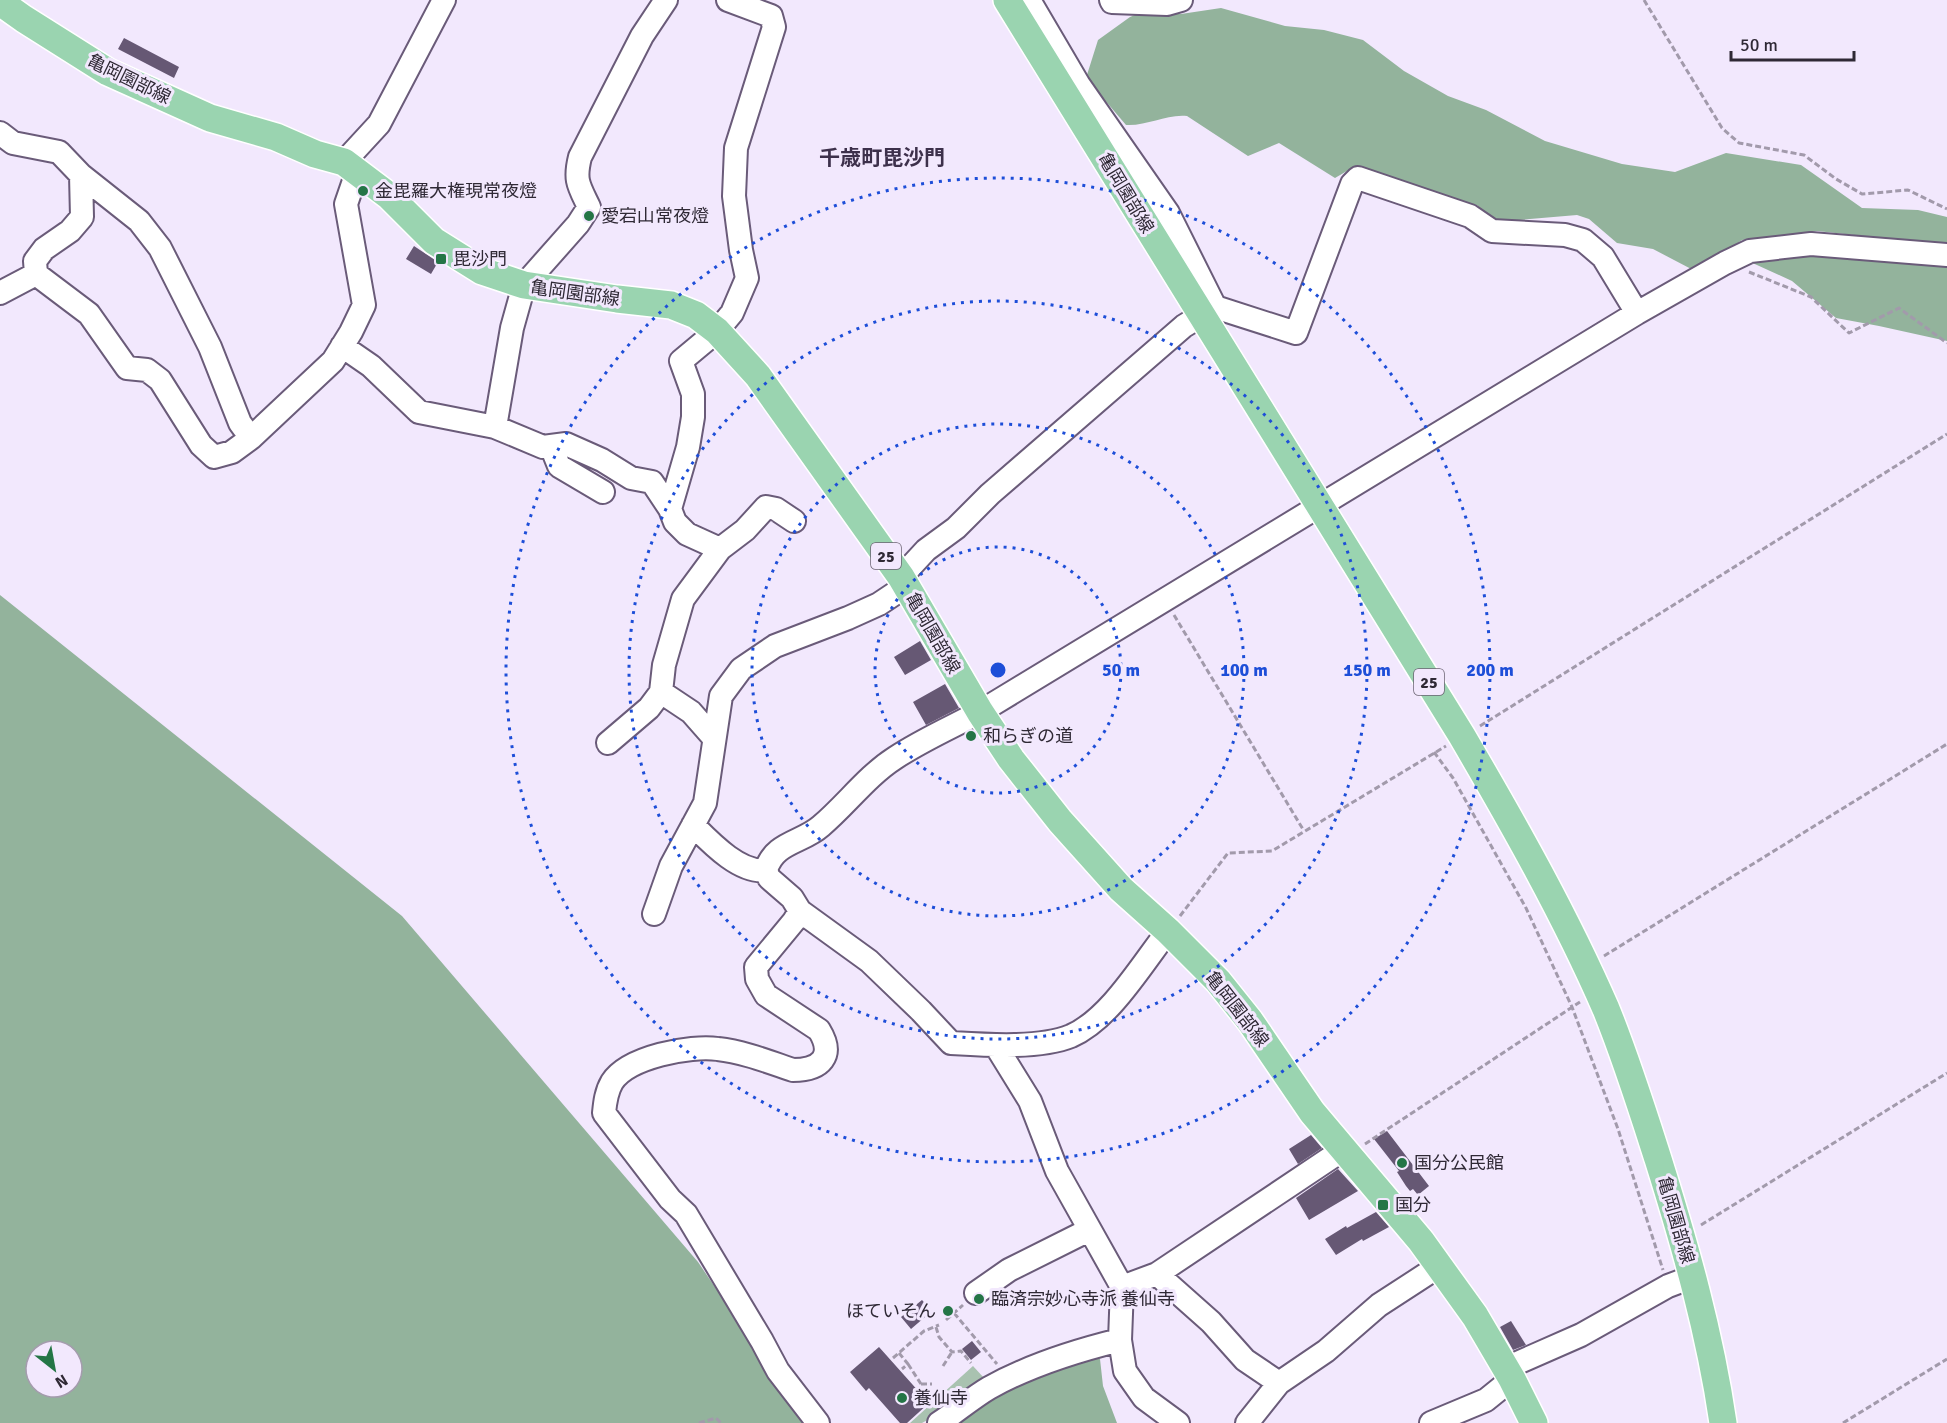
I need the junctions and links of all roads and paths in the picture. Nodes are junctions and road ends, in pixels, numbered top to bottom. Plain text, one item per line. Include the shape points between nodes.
1 (444, 0) edge
2 (666, 0) edge
3 (1007, 0) edge
4 (1029, 0) edge
5 (1110, 0) edge
6 (1181, 0) edge
7 (1644, 0) edge
8 (0, 2) edge
9 (741, 2) edge
10 (0, 133) edge
11 (351, 167) junction
12 (81, 175) junction
13 (1947, 210) edge
14 (1947, 255) edge
15 (1725, 263) junction
16 (36, 274) junction
17 (524, 285) junction
18 (0, 292) edge
19 (1208, 312) junction
20 (1637, 313) junction
21 (717, 331) junction
22 (1947, 343) edge
23 (342, 346) junction
24 (495, 427) junction
25 (1947, 434) edge
26 (251, 438) junction
27 (551, 446) junction
28 (603, 492) dead end
29 (1320, 506) junction
30 (670, 509) junction
31 (794, 521) dead end
32 (720, 549) junction
33 (903, 581) junction
34 (1165, 601) junction
35 (661, 692) junction
36 (980, 712) junction
37 (1462, 736) junction
38 (713, 737) junction
39 (608, 743) dead end
40 (1947, 744) edge
41 (1434, 752) junction
42 (693, 825) junction
43 (1305, 831) junction
44 (766, 870) junction
45 (800, 911) junction
46 (654, 914) dead end
47 (1168, 931) junction
48 (1591, 980) junction
49 (1572, 1006) junction
50 (996, 1046) junction
51 (1947, 1073) edge
52 (1347, 1152) junction
53 (1089, 1230) junction
54 (1682, 1236) junction
55 (1439, 1266) junction
56 (1157, 1274) junction
57 (1680, 1281) junction
58 (1122, 1287) junction
59 (976, 1293) dead end
60 (946, 1320) dead end
61 (1120, 1340) junction
62 (952, 1352) junction
63 (899, 1353) junction
64 (892, 1358) dead end
65 (1947, 1359) edge
66 (971, 1363) dead end
67 (908, 1364) junction
68 (943, 1366) dead end
69 (902, 1369) dead end
70 (1509, 1373) junction
71 (1009, 1378) junction
72 (1279, 1383) junction
73 (921, 1384) junction
74 (932, 1384) dead end
75 (919, 1390) dead end
76 (699, 1423) edge
77 (721, 1423) edge
78 (818, 1423) edge
79 (939, 1423) edge
80 (1178, 1423) edge
81 (1247, 1423) edge
82 (1431, 1423) edge
83 (1534, 1423) edge
84 (1723, 1423) edge
85 (1843, 1423) edge

1 - 11 street via 379,124
2 - 17 street via 642,36 580,157 576,173 589,207
3 - 19 main road, 亀岡園部線 / 25
4 - 19 street via 1079,85 1168,213
5 - 6 street via 1167,4
7 - 13 path via 1722,128 1739,143 1804,155 1862,194 1908,190
8 - 11 main road, 亀岡園部線 / 25 via 108,72 210,118 276,137
9 - 21 street via 771,16 774,27 736,148 734,196 747,278 732,313
10 - 12 street via 13,143 59,152
11 - 17 main road, 亀岡園部線 / 25 via 389,196 434,241 482,271
11 - 23 street via 346,204 364,305
12 - 16 street via 82,217 44,249 36,261
12 - 26 street via 139,221 160,248 210,347 240,423
14 - 15 street via 1810,244 1750,251
15 - 20 street
15 - 22 path via 1811,297 1849,333 1899,308
16 - 18 street
16 - 26 street via 89,314 127,368 147,370 159,380 201,446 214,457 232,452
17 - 21 main road, 亀岡園部線 / 25 via 671,305 696,315
17 - 24 street via 512,328
19 - 20 street via 1296,333 1352,184 1358,178 1470,216 1492,231 1565,235 1583,240 1603,257
19 - 29 main road, 亀岡園部線 / 25
19 - 33 street via 1175,333 956,528 926,550
20 - 29 street
21 - 30 street via 681,361 693,394 693,417
21 - 33 main road, 亀岡園部線 / 25 via 758,376
23 - 24 street via 371,366 419,412
23 - 26 street via 333,361
24 - 27 street via 543,447
25 - 37 path
27 - 28 street via 559,466
27 - 30 street via 566,444 631,478 652,482
29 - 34 street
29 - 37 main road, 亀岡園部線 / 25
30 - 32 street via 675,522 687,534
31 - 32 street via 766,507 746,530
32 - 35 street via 683,600 664,665
33 - 36 main road, 亀岡園部線 / 25
33 - 38 street via 879,604 775,646 741,669 721,696
34 - 36 street
34 - 43 path
35 - 38 street via 691,712
35 - 39 street via 649,708
36 - 44 street via 894,758 819,828 780,849 769,859
36 - 47 main road, 亀岡園部線 / 25 via 1060,821 1121,889
37 - 41 path
37 - 48 main road, 亀岡園部線 / 25 via 1523,840
38 - 42 street via 705,803
40 - 48 path
41 - 43 path
41 - 49 path via 1453,778 1527,908
42 - 44 street via 722,853 756,872
42 - 46 street via 671,866
43 - 47 path via 1272,851 1228,853
44 - 45 street
45 - 50 street via 868,961 951,1043
45 - 78 street via 756,967 757,979 766,995 819,1030 827,1049 824,1059 817,1066 793,1070 716,1048 667,1052 623,1071 612,1082 604,1113 670,1199 687,1214 778,1371
47 - 50 street via 1114,1001 1091,1023 1052,1041
47 - 52 main road, 亀岡園部線 / 25 via 1218,981 1312,1112
48 - 49 path
48 - 54 main road, 亀岡園部線 / 25 via 1636,1091
49 - 52 path
49 - 57 path
50 - 53 street via 1030,1101 1057,1171
51 - 54 path
52 - 55 main road, 亀岡園部線 / 25
52 - 56 street
53 - 58 street
53 - 59 street via 1009,1270
54 - 57 main road, 亀岡園部線 / 25
55 - 70 main road, 亀岡園部線 / 25
55 - 72 street via 1379,1305 1326,1351
56 - 58 street
56 - 72 street via 1245,1360
57 - 70 street
57 - 84 main road, 亀岡園部線 / 25 via 1718,1388
58 - 61 street
60 - 71 path via 955,1312
61 - 71 street via 1077,1350
61 - 80 street via 1125,1371 1144,1398
62 - 63 path via 939,1337 938,1326 924,1331
62 - 66 path via 961,1351
62 - 68 path
63 - 64 path
63 - 67 path
65 - 85 path
67 - 69 path
67 - 73 path
70 - 82 street via 1486,1400
70 - 83 main road, 亀岡園部線 / 25
71 - 79 street
72 - 81 street
73 - 74 path
73 - 75 path
76 - 77 path via 716,1419

